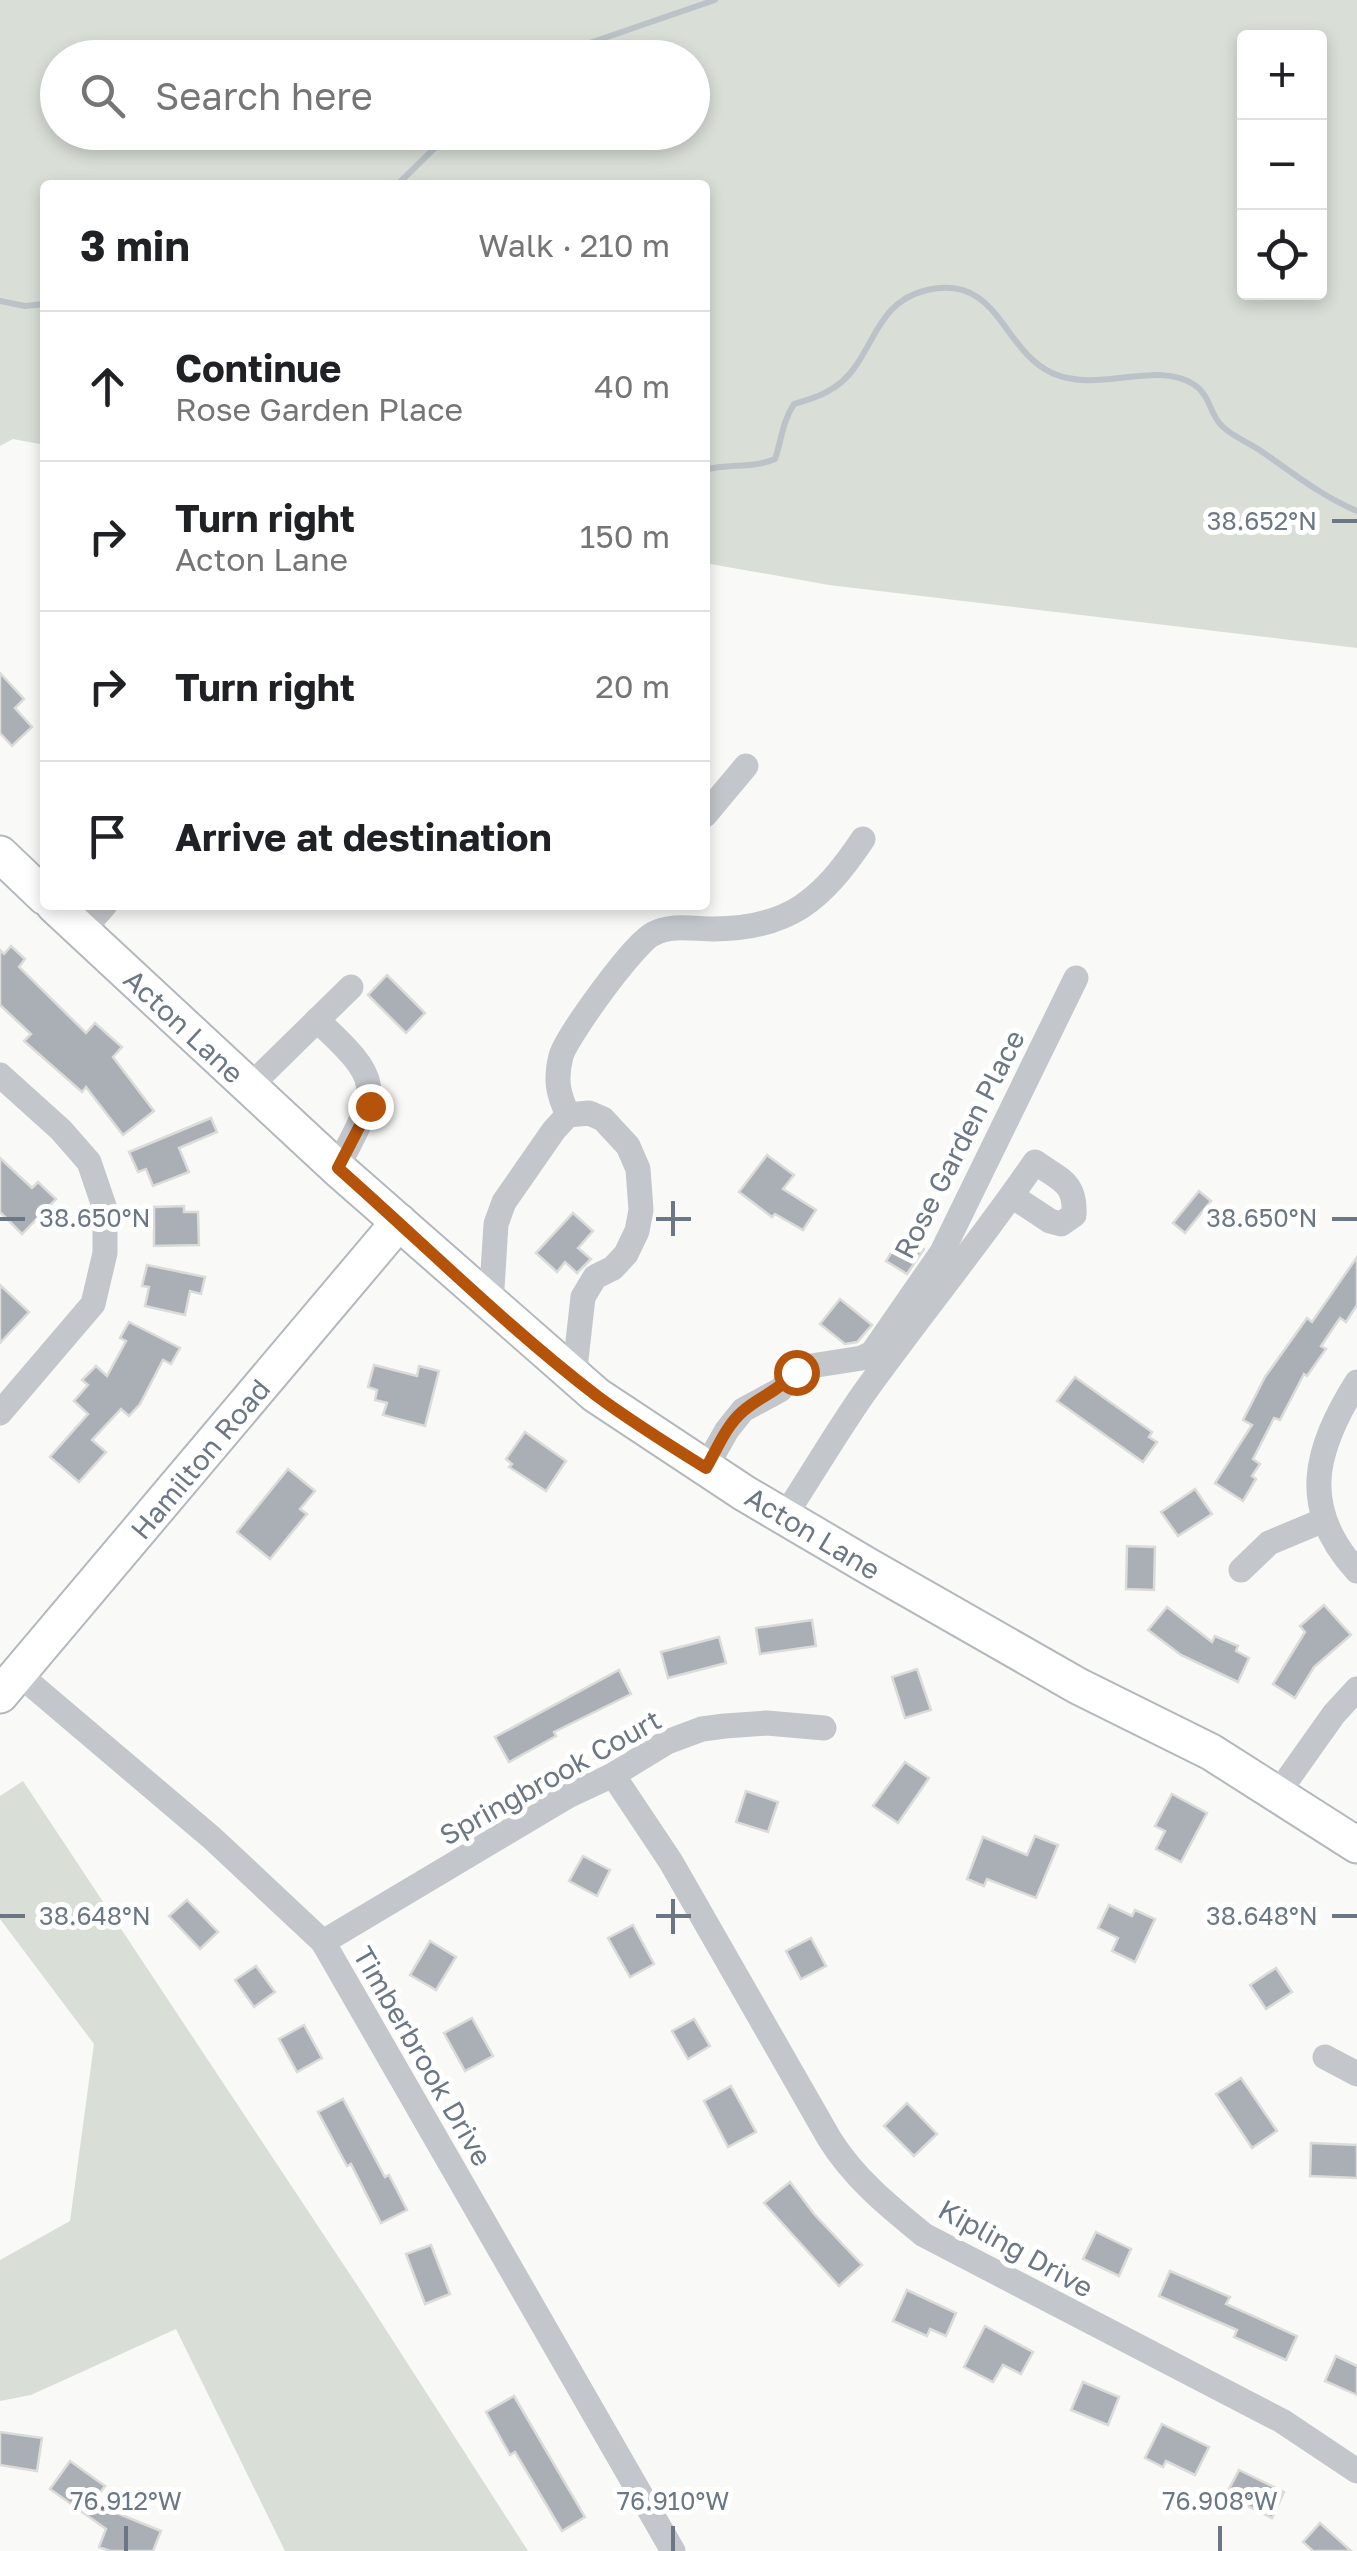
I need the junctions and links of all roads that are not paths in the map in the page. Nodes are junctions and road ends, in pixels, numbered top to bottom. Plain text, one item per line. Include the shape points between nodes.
1 (746, 766) dead end
2 (710, 810) edge
3 (863, 839) dead end
4 (680, 916) edge
5 (94, 918) edge
6 (1076, 978) dead end
7 (350, 987) dead end
8 (317, 1020) junction
9 (0, 1075) edge
10 (249, 1087) junction
11 (568, 1115) junction
12 (338, 1168) junction
13 (1012, 1196) dead end
14 (399, 1222) junction
15 (491, 1304) junction
16 (574, 1377) junction
17 (1357, 1382) edge
18 (0, 1413) edge
19 (706, 1468) junction
20 (784, 1516) junction
21 (1324, 1520) junction
22 (1241, 1570) dead end
23 (1357, 1571) edge
24 (10, 1685) edge
25 (1357, 1689) edge
26 (824, 1728) dead end
27 (613, 1775) junction
28 (1278, 1793) junction
29 (1357, 1845) edge
30 (324, 1942) junction
31 (1326, 2057) dead end
32 (1357, 2074) edge
33 (1357, 2470) edge
34 (673, 2551) edge

1 - 2 street
3 - 4 street via 803,908 755,927
4 - 11 street via 627,957 562,1052 556,1084
5 - 10 street, Acton Lane
6 - 19 street, Rose Garden Place via 942,1252 872,1353 796,1372 780,1390 744,1410
7 - 8 street
8 - 10 street
8 - 12 street via 356,1056 371,1084 370,1106
9 - 18 street via 89,1162 106,1209 105,1253 92,1304
10 - 12 street, Acton Lane
11 - 15 street via 504,1202 496,1224
11 - 16 street via 590,1112 604,1119 628,1146 642,1184 642,1210 626,1254 595,1276 583,1298
12 - 14 street, Acton Lane
13 - 20 street via 864,1394
14 - 15 street, Acton Lane
14 - 24 street, Hamilton Road
15 - 16 street, Acton Lane
16 - 19 street, Acton Lane
17 - 21 street via 1318,1464
19 - 20 street, Acton Lane
20 - 28 street, Acton Lane
21 - 22 street via 1269,1544
21 - 23 street
24 - 30 street, Timberbrook Drive via 212,1838
25 - 28 street
26 - 27 street, Springbrook Court via 767,1723 702,1729
27 - 30 street, Springbrook Court
27 - 33 street, Kipling Drive via 671,1862 829,2138 879,2199 924,2235 1282,2421
28 - 29 street, Acton Lane
30 - 34 street, Timberbrook Drive
31 - 32 street

